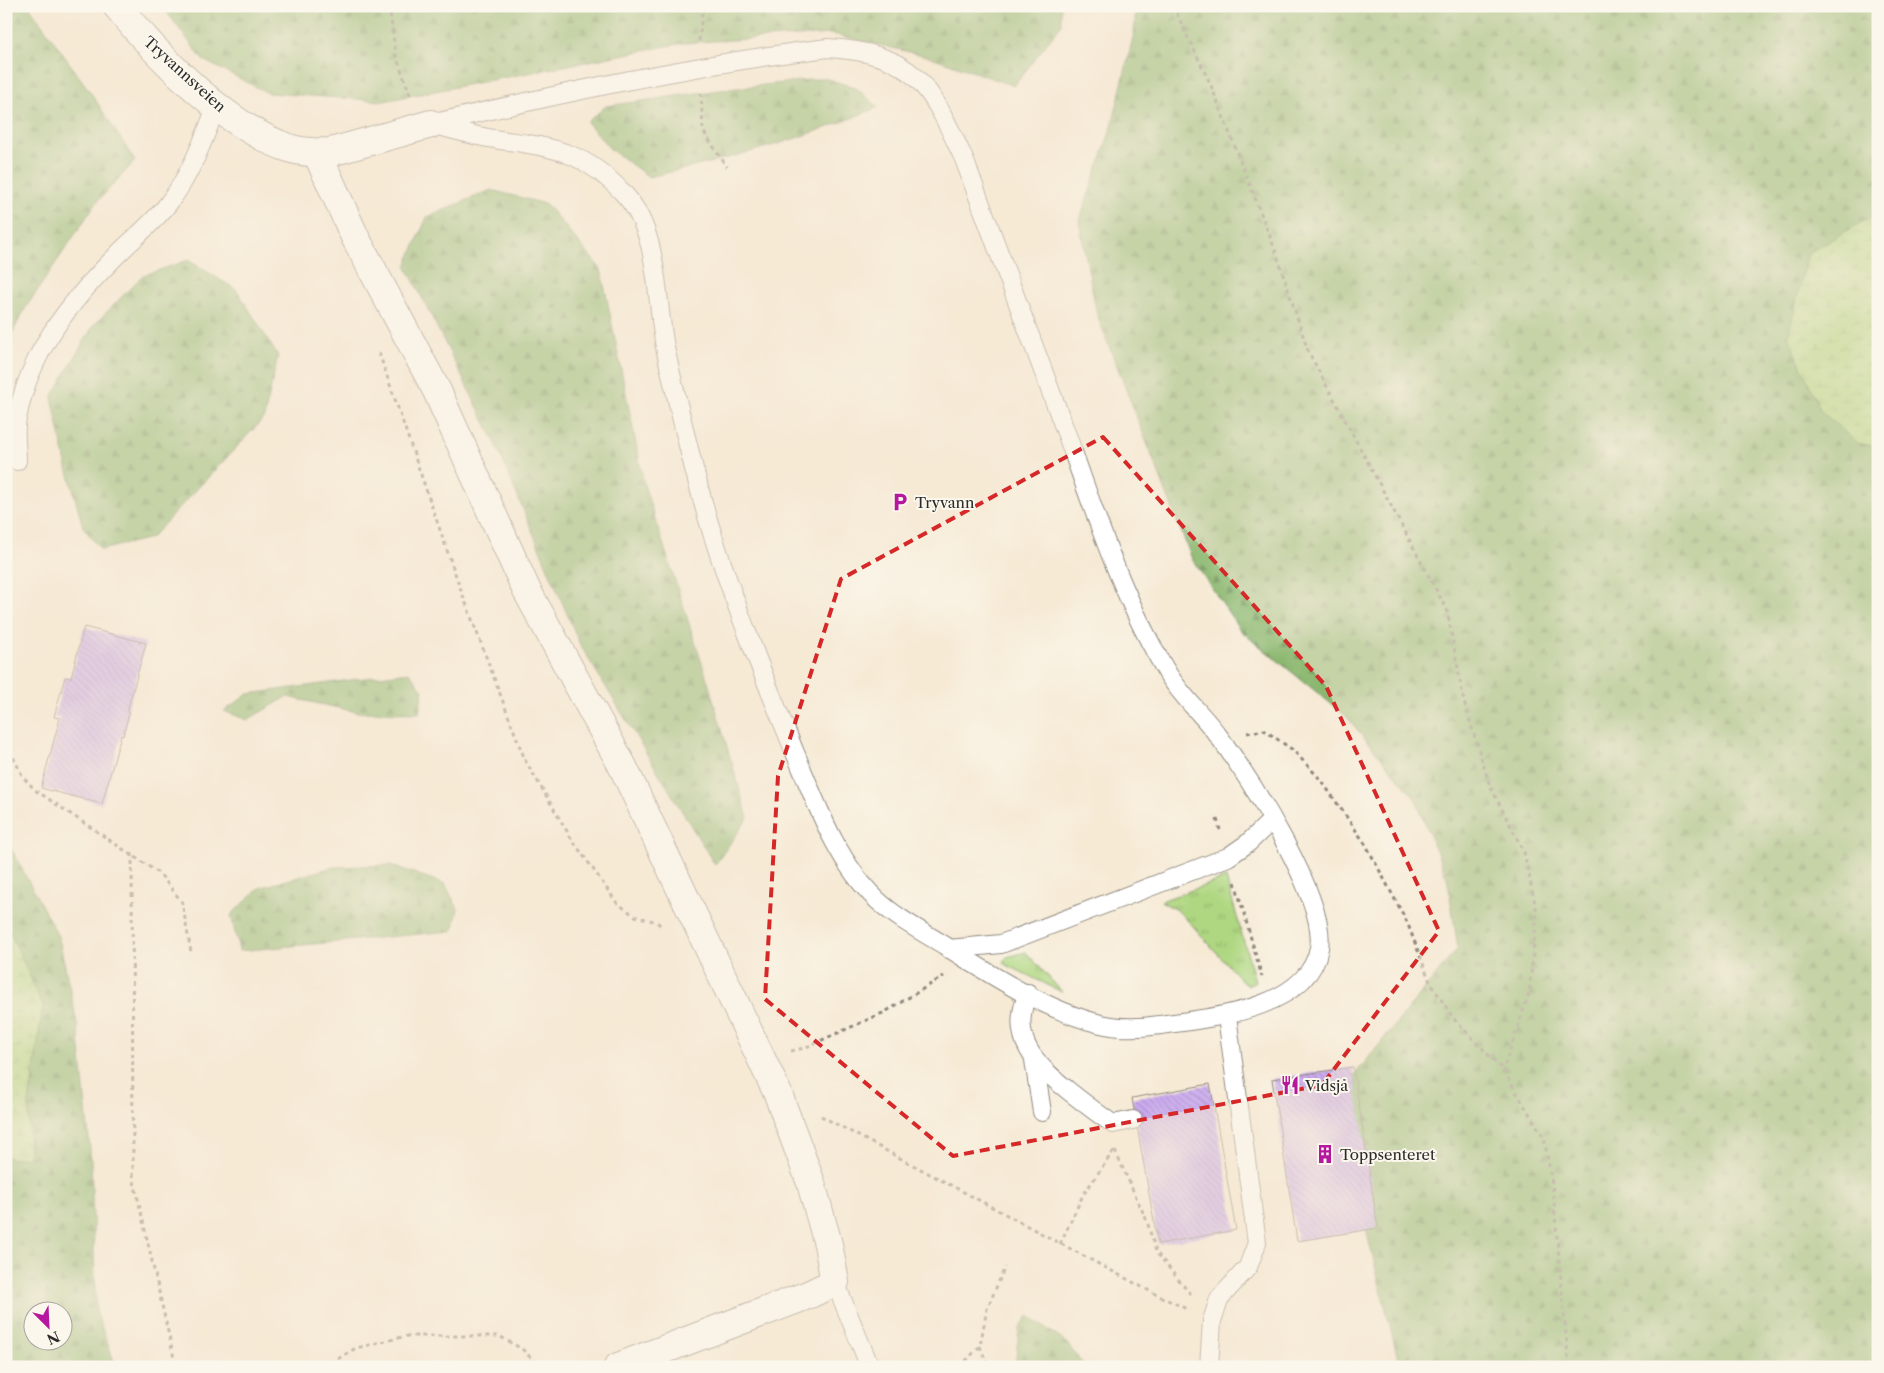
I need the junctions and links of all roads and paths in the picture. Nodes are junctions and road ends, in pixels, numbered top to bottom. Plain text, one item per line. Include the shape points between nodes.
1 (118, 6) edge
2 (389, 6) edge
3 (703, 6) edge
4 (1174, 6) edge
5 (696, 69) junction
6 (217, 105) junction
7 (426, 126) junction
8 (317, 153) junction
9 (726, 166) dead end
10 (377, 348) dead end
11 (17, 460) dead end
12 (1220, 737) junction
13 (6, 743) edge
14 (1217, 819) dead end
15 (1272, 820) junction
16 (132, 853) junction
17 (1228, 857) junction
18 (664, 928) dead end
19 (949, 949) junction
20 (191, 952) dead end
21 (968, 960) junction
22 (1028, 993) junction
23 (1270, 1000) junction
24 (1226, 1016) junction
25 (762, 1059) junction
26 (1034, 1060) junction
27 (1503, 1070) junction
28 (778, 1094) junction
29 (1042, 1112) dead end
30 (1133, 1120) dead end
31 (1113, 1124) junction
32 (1115, 1151) junction
33 (1060, 1244) junction
34 (1005, 1267) dead end
35 (836, 1282) junction
36 (1212, 1320) junction
37 (980, 1346) junction
38 (176, 1367) edge
39 (324, 1367) edge
40 (540, 1367) edge
41 (618, 1367) edge
42 (870, 1367) edge
43 (960, 1367) edge
44 (988, 1367) edge
45 (1210, 1367) edge
46 (1569, 1367) edge

1 - 6 street, Tryvannsveien via 175,68
2 - 7 path via 396,56
3 - 5 path
4 - 27 path via 1210,82 1276,252 1308,351 1447,610 1464,702 1490,786 1524,852 1538,913 1529,994
5 - 7 lane via 590,88
5 - 9 path via 703,131
5 - 12 lane via 828,48 858,50 892,61 922,82 935,99 964,159 1126,593 1170,678
6 - 8 street, Tryvannsveien via 258,135 287,148
6 - 11 lane via 178,190 156,219 75,298 41,349 16,420
7 - 8 street, Tryvannsveien
7 - 19 lane via 497,140 543,144 563,151 598,170 637,209 647,227 664,345 710,528 802,769 832,836 874,897 904,921
8 - 25 street via 355,237 437,391 526,589 623,767
10 - 18 path via 459,586 525,760 571,838 617,903 635,916 657,922
12 - 15 lane
12 - 27 path via 1264,730 1293,750 1320,780 1366,846 1407,922 1430,982 1452,1018
13 - 16 path via 23,777 36,790
14 - 17 path
15 - 17 lane
15 - 23 lane via 1305,886 1320,929 1314,963 1302,982
16 - 20 path via 160,874 182,902
16 - 38 path via 133,1177
17 - 19 lane via 1001,944
17 - 23 path
19 - 21 lane
21 - 22 lane
21 - 25 path via 885,1012 804,1048
22 - 24 lane via 1071,1015 1121,1028
22 - 26 lane via 1021,1010 1021,1025 1026,1047
23 - 24 lane
24 - 36 lane via 1256,1243 1248,1266 1219,1299
25 - 28 street
26 - 29 lane
26 - 31 lane
27 - 46 path via 1544,1138 1552,1183
28 - 33 path
28 - 35 street via 811,1183
30 - 31 lane
31 - 32 path
32 - 33 path via 1083,1195
32 - 36 path via 1147,1221 1156,1252
33 - 36 path
34 - 37 path via 987,1309
35 - 41 street
35 - 42 lane
36 - 45 lane
37 - 43 path
37 - 44 path
39 - 40 path via 356,1348 408,1336 499,1336 522,1349

